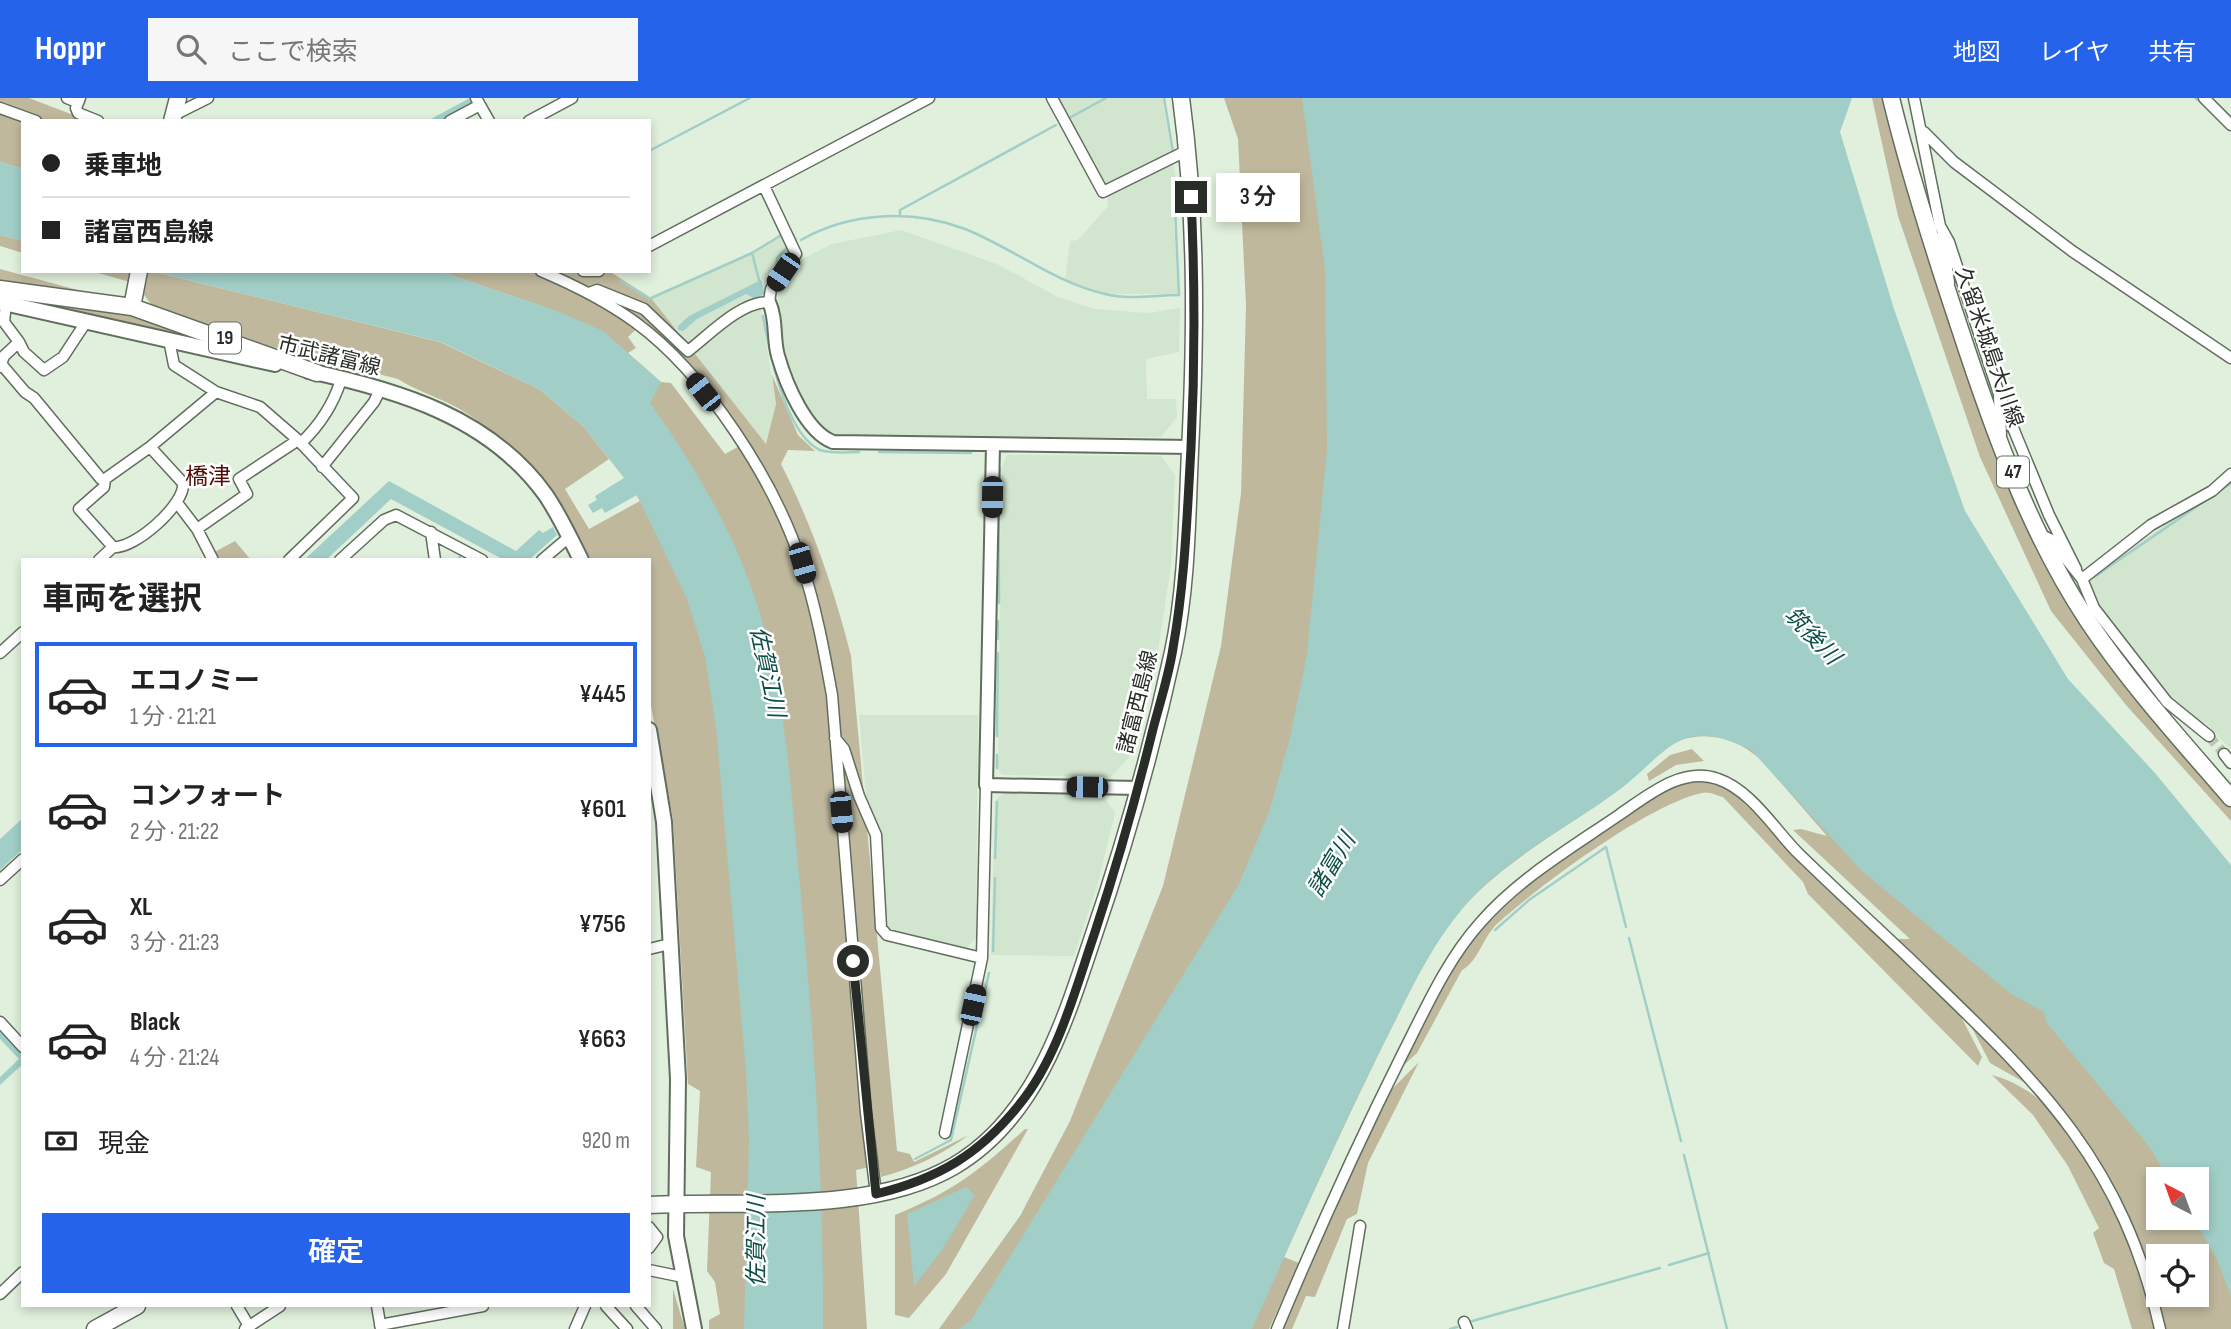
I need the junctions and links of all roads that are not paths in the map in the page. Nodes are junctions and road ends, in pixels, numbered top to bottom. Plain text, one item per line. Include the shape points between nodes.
1 (66, 98) edge
2 (178, 98) edge
3 (208, 98) edge
4 (572, 98) edge
5 (929, 98) edge
6 (1052, 98) edge
7 (1181, 98) edge
8 (1891, 98) edge
9 (1914, 98) edge
10 (2204, 98) edge
11 (78, 100) edge
12 (478, 101) edge
13 (0, 108) edge
14 (173, 118) edge
15 (30, 119) edge
16 (93, 119) edge
17 (453, 119) edge
18 (488, 119) edge
19 (533, 119) edge
20 (2231, 125) edge
21 (1924, 132) junction
22 (1188, 150) junction
23 (764, 186) junction
24 (1940, 226) junction
25 (651, 245) edge
26 (139, 273) edge
27 (545, 273) edge
28 (1947, 289) junction
29 (589, 293) junction
30 (2, 298) edge
31 (769, 302) junction
32 (132, 307) junction
33 (86, 322) junction
34 (169, 340) junction
35 (19, 342) junction
36 (2231, 358) edge
37 (1, 366) edge
38 (317, 373) junction
39 (341, 380) junction
40 (380, 390) junction
41 (216, 392) junction
42 (1999, 394) junction
43 (300, 442) junction
44 (2000, 442) junction
45 (993, 445) junction
46 (150, 447) junction
47 (1191, 447) junction
48 (322, 467) junction
49 (2231, 474) edge
50 (105, 479) junction
51 (178, 504) junction
52 (197, 529) junction
53 (430, 532) junction
54 (2041, 534) junction
55 (569, 537) junction
56 (113, 547) junction
57 (101, 558) edge
58 (212, 558) edge
59 (291, 558) edge
60 (342, 558) edge
61 (435, 558) edge
62 (478, 558) edge
63 (544, 558) edge
64 (580, 558) edge
65 (2076, 569) junction
66 (2082, 579) junction
67 (21, 634) edge
68 (0, 653) edge
69 (2209, 736) tunnel mouth
70 (835, 738) junction
71 (651, 742) edge
72 (2224, 754) dead end
73 (2231, 763) edge
74 (986, 785) junction
75 (1138, 788) junction
76 (2231, 797) edge
77 (21, 861) edge
78 (0, 880) edge
79 (670, 944) junction
80 (651, 949) edge
81 (982, 958) junction
82 (0, 1022) edge
83 (21, 1045) edge
84 (945, 1133) dead end
85 (876, 1194) junction
86 (676, 1203) junction
87 (651, 1205) edge
88 (1360, 1226) dead end
89 (651, 1228) edge
90 (651, 1245) edge
91 (651, 1270) edge
92 (21, 1274) edge
93 (683, 1277) junction
94 (0, 1294) edge
95 (135, 1307) edge
96 (237, 1307) edge
97 (278, 1307) edge
98 (377, 1307) edge
99 (478, 1307) edge
100 (585, 1307) edge
101 (607, 1307) edge
102 (637, 1307) edge
103 (247, 1327) edge
104 (381, 1327) edge
105 (95, 1329) edge
106 (575, 1329) edge
107 (627, 1329) edge
108 (656, 1329) edge
109 (694, 1329) edge
110 (1276, 1329) edge
111 (1343, 1329) edge
112 (2160, 1329) edge

1 - 11 street
2 - 14 main road
3 - 14 street
4 - 19 street
5 - 23 street
6 - 22 street via 1103,192
7 - 22 main road, 諸富西島線
8 - 28 main road, 久留米城島大川線 / 47
9 - 21 street
10 - 20 street
11 - 16 street via 78,113
12 - 17 street
12 - 18 street
13 - 15 street
21 - 24 street
21 - 36 street via 1954,162 2072,251
22 - 47 main road, 諸富西島線 via 1196,292
23 - 25 street
23 - 31 street via 796,254 772,289
24 - 28 street via 1951,277
24 - 42 street
26 - 32 main road
27 - 29 street
28 - 44 main road, 久留米城島大川線 / 47
29 - 31 street via 597,290 644,309 688,351 740,313 759,302
29 - 70 street via 635,323 689,374 740,442 775,500 802,563 820,629
30 - 32 main road, 19
30 - 33 main road, 市武諸富線
30 - 35 street via 4,322
31 - 45 street via 778,356 806,420 823,438 833,442
32 - 38 main road, 19
33 - 34 main road, 市武諸富線
33 - 35 street via 63,357 44,370
34 - 38 main road, 市武諸富線
34 - 41 street via 174,365
35 - 37 street via 4,356
37 - 50 street via 34,398 101,480
38 - 39 main road, 市武諸富線
39 - 40 main road, 市武諸富線
39 - 43 street via 334,402 314,431
40 - 48 street
40 - 55 main road, 市武諸富線 via 461,419 501,447 545,494
41 - 43 street via 260,407
41 - 46 street
42 - 44 street
42 - 65 street
43 - 48 street
43 - 52 street via 239,479 247,494
44 - 54 main road, 久留米城島大川線 / 47
45 - 47 street
45 - 74 street
46 - 50 street
46 - 51 street via 183,483
47 - 75 main road, 諸富西島線 via 1186,551 1173,650
48 - 59 street via 353,498
49 - 66 street via 2212,491 2151,526
50 - 56 street via 104,487 79,509
51 - 52 street
51 - 56 street via 130,544
52 - 58 street
53 - 60 street via 403,517 391,516
53 - 61 street
53 - 62 street
54 - 65 street
54 - 76 main road, 久留米城島大川線 / 47 via 2088,621 2149,703
55 - 63 street
55 - 64 main road, 市武諸富線
56 - 57 street
65 - 66 street
66 - 69 street via 2094,608 2167,702
67 - 68 street
70 - 81 street via 844,749 876,835 881,928 887,935
70 - 85 street via 864,1100
71 - 79 main road via 664,822
72 - 73 street
74 - 75 street
74 - 81 street
75 - 85 main road, 諸富西島線 via 1069,1007 1049,1055 1021,1103 990,1137 955,1165 911,1185
77 - 78 street
79 - 80 street
79 - 86 main road via 678,1079
81 - 84 street
82 - 83 street
85 - 86 main road, 諸富西島線
86 - 87 main road
86 - 93 main road
88 - 111 street
89 - 90 street via 657,1237
91 - 93 street
92 - 94 street
93 - 109 main road
95 - 105 main road
96 - 103 street
97 - 103 street
98 - 104 street
99 - 104 street
100 - 106 street
101 - 107 street
102 - 108 street
110 - 112 street via 1359,1141 1434,993 1468,938 1502,901 1561,856 1670,783 1699,776 1719,779 1738,790 2051,1100 2091,1155 2125,1218

